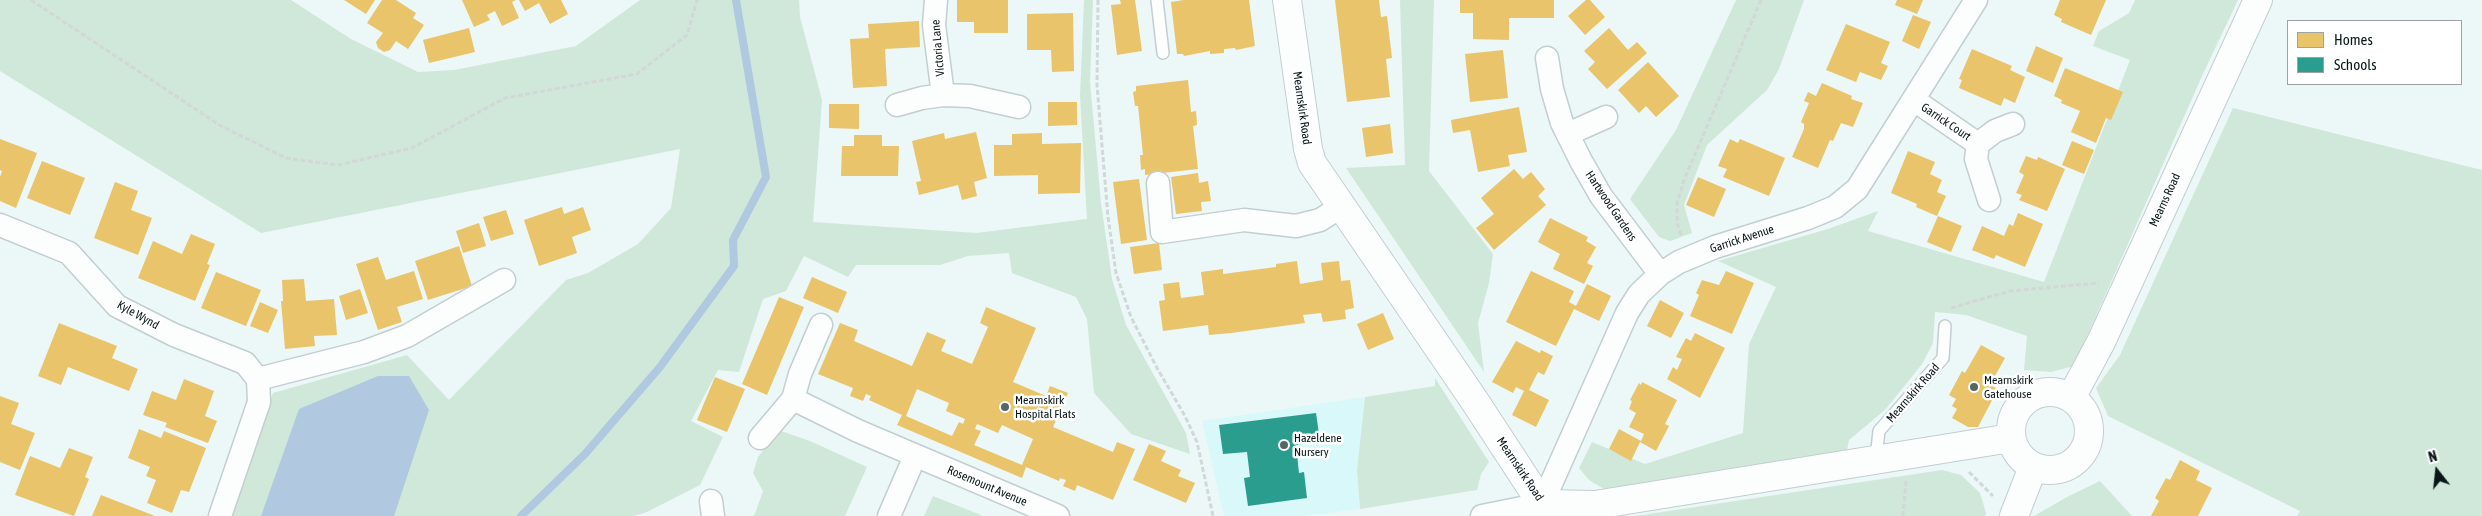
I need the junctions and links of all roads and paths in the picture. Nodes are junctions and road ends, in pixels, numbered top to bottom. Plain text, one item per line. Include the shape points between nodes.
1 (31, 0) edge
2 (697, 0) edge
3 (936, 0) edge
4 (1098, 0) edge
5 (1157, 0) edge
6 (1287, 0) edge
7 (1761, 0) edge
8 (1976, 0) edge
9 (2258, 0) edge
10 (1163, 54) dead end
11 (1548, 58) dead end
12 (943, 95) junction
13 (1914, 100) junction
14 (897, 105) dead end
15 (1020, 107) dead end
16 (1606, 117) dead end
17 (2013, 124) dead end
18 (1568, 134) junction
19 (1978, 144) junction
20 (1158, 183) dead end
21 (1989, 200) dead end
22 (1342, 206) junction
23 (0, 225) edge
24 (1689, 258) junction
25 (1660, 274) junction
26 (504, 280) dead end
27 (2128, 281) junction
28 (1944, 308) dead end
29 (821, 324) dead end
30 (1945, 326) dead end
31 (258, 379) junction
32 (2071, 398) junction
33 (793, 399) junction
34 (760, 438) dead end
35 (2011, 438) junction
36 (1964, 444) junction
37 (1906, 453) junction
38 (914, 456) junction
39 (1876, 458) junction
40 (2033, 467) junction
41 (1543, 510) edge
42 (2015, 514) edge
43 (220, 516) edge
44 (889, 516) edge
45 (1058, 516) edge
46 (1213, 516) edge
47 (1482, 516) edge
48 (1903, 516) edge

1 - 2 path via 222,126 286,158 338,165 412,148 505,98 637,74 687,35
3 - 12 street, Victoria Lane via 934,25
4 - 46 path via 1097,85 1116,273 1131,317 1197,442
5 - 10 lane
6 - 22 street, Mearnskirk Road via 1312,164
7 - 24 path via 1706,126 1680,196 1677,223
8 - 13 street, Garrick Avenue
9 - 27 street, Mearns Road
11 - 18 street, Hartwood Gardens via 1552,89
12 - 14 street
12 - 15 street via 970,96
13 - 19 street, Garrick Court
13 - 24 street, Garrick Avenue via 1857,189 1836,208
16 - 18 street
17 - 19 street, Garrick Court via 1995,131
18 - 25 street, Hartwood Gardens via 1601,196
19 - 21 street, Garrick Court via 1976,159
20 - 22 street via 1162,232 1244,220 1296,226 1320,220
22 - 41 street, Mearnskirk Road
23 - 31 street, Kyle Wynd via 69,253 117,306 140,320 245,363
24 - 25 street, Garrick Avenue
25 - 41 street, Garrick Avenue via 1639,294 1627,313
26 - 31 street via 407,336 364,352
27 - 28 path via 2010,291
27 - 32 street, Mearns Road
29 - 33 street
30 - 39 lane, Mearnskirk Road via 1943,358 1879,431
31 - 43 street via 259,402
32 - 35 street via 2050,392 2026,400 2011,422
32 - 40 street via 2083,410 2088,423 2086,448 2067,467 2054,470
33 - 34 street
33 - 38 street, Rosemount Avenue
35 - 36 street, Mearnskirk Road
35 - 40 street via 2020,458
36 - 37 street, Mearnskirk Road
36 - 42 path via 1968,471
37 - 39 street, Mearnskirk Road
37 - 48 path
38 - 44 street
38 - 45 street, Rosemount Avenue
39 - 41 street, Mearnskirk Road via 1595,505
40 - 42 street
41 - 47 street

